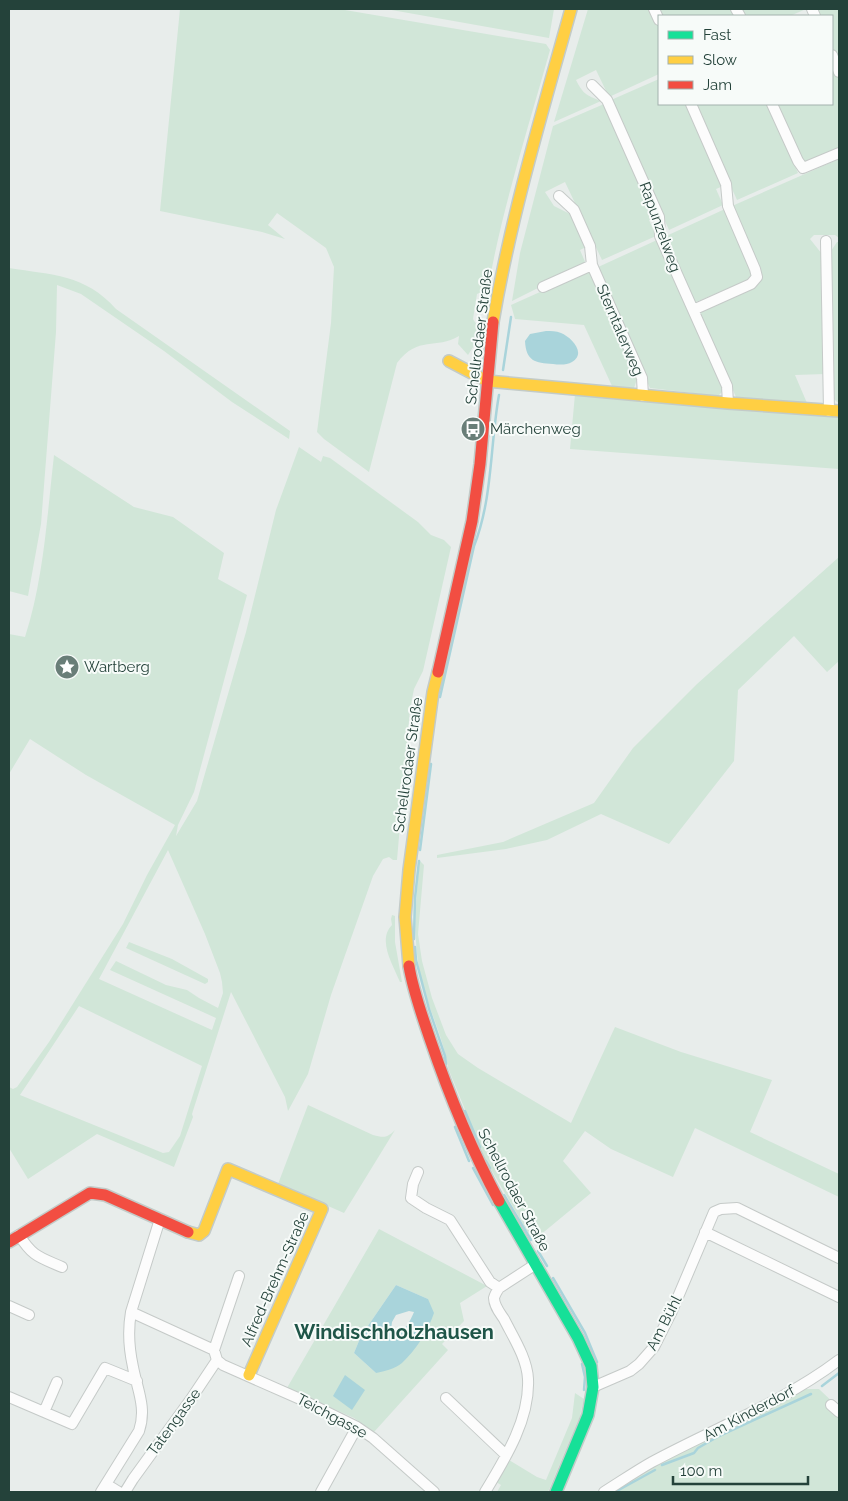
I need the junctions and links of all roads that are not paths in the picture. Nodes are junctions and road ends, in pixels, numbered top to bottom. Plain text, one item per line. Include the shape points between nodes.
1 (572, 9) edge
2 (833, 57) edge
3 (839, 72) edge
4 (592, 85) dead end
5 (691, 105) edge
6 (772, 105) edge
7 (839, 153) edge
8 (559, 196) dead end
9 (826, 241) dead end
10 (592, 265) junction
11 (543, 287) dead end
12 (693, 310) junction
13 (449, 361) dead end
14 (487, 382) junction
15 (643, 396) junction
16 (728, 403) junction
17 (834, 411) edge
18 (418, 1172) dead end
19 (160, 1219) junction
20 (705, 1232) junction
21 (20, 1235) junction
22 (9, 1242) edge
23 (839, 1258) edge
24 (536, 1264) junction
25 (62, 1267) dead end
26 (239, 1276) dead end
27 (498, 1288) junction
28 (839, 1297) edge
29 (9, 1306) edge
30 (131, 1312) junction
31 (29, 1315) dead end
32 (216, 1355) junction
33 (839, 1360) edge
34 (249, 1375) junction
35 (137, 1381) junction
36 (57, 1382) dead end
37 (593, 1388) junction
38 (9, 1396) edge
39 (446, 1398) dead end
40 (44, 1412) junction
41 (357, 1427) junction
42 (506, 1455) junction
43 (103, 1488) edge
44 (119, 1492) edge
45 (125, 1492) edge
46 (321, 1492) edge
47 (434, 1492) edge
48 (485, 1492) edge
49 (556, 1492) edge
50 (604, 1492) edge

1 - 14 street, Schellrodaer Straße via 500,273
2 - 3 street
4 - 12 street, Rapunzelweg via 611,109 659,218 660,236
5 - 12 street via 726,184 728,206 757,277 751,284
6 - 7 street via 803,168
8 - 10 street, Sterntalerweg via 574,210 590,246
9 - 17 street
10 - 11 street, Sterntalerweg
10 - 15 street, Sterntalerweg via 642,378
12 - 16 street, Rapunzelweg via 727,386
13 - 14 street
14 - 15 street
14 - 24 street, Schellrodaer Straße via 472,521 427,724 405,918 409,968 444,1080 477,1160
15 - 16 street
16 - 17 street
18 - 27 street via 412,1184 411,1198 450,1220 490,1282
19 - 21 street, Alfred-Brehm-Straße via 105,1195 90,1194
19 - 30 street
19 - 34 street, Alfred-Brehm-Straße via 200,1235 228,1169 322,1210
20 - 23 street, Am Bühl via 714,1212 737,1208
20 - 28 street
20 - 37 street, Am Bühl via 672,1311 650,1353 630,1370
21 - 22 street, Alfred-Brehm-Straße
21 - 25 street via 34,1254
24 - 27 street
24 - 37 street, Schellrodaer Straße via 586,1352
26 - 32 street, Tatengasse
27 - 42 street via 496,1304 518,1346 528,1379 524,1412
29 - 31 street
30 - 32 street
30 - 35 street via 131,1357
32 - 34 street, Teichgasse via 223,1365
32 - 45 street, Tatengasse via 191,1399
33 - 50 street, Am Kinderdorf via 774,1402 652,1462
34 - 41 street, Teichgasse
35 - 40 street via 105,1368 72,1424
35 - 43 street via 142,1422
36 - 40 street
37 - 49 street, Schellrodaer Straße via 588,1415
38 - 40 street
39 - 42 street
41 - 46 street
41 - 47 street, Teichgasse
42 - 48 street
43 - 44 street

